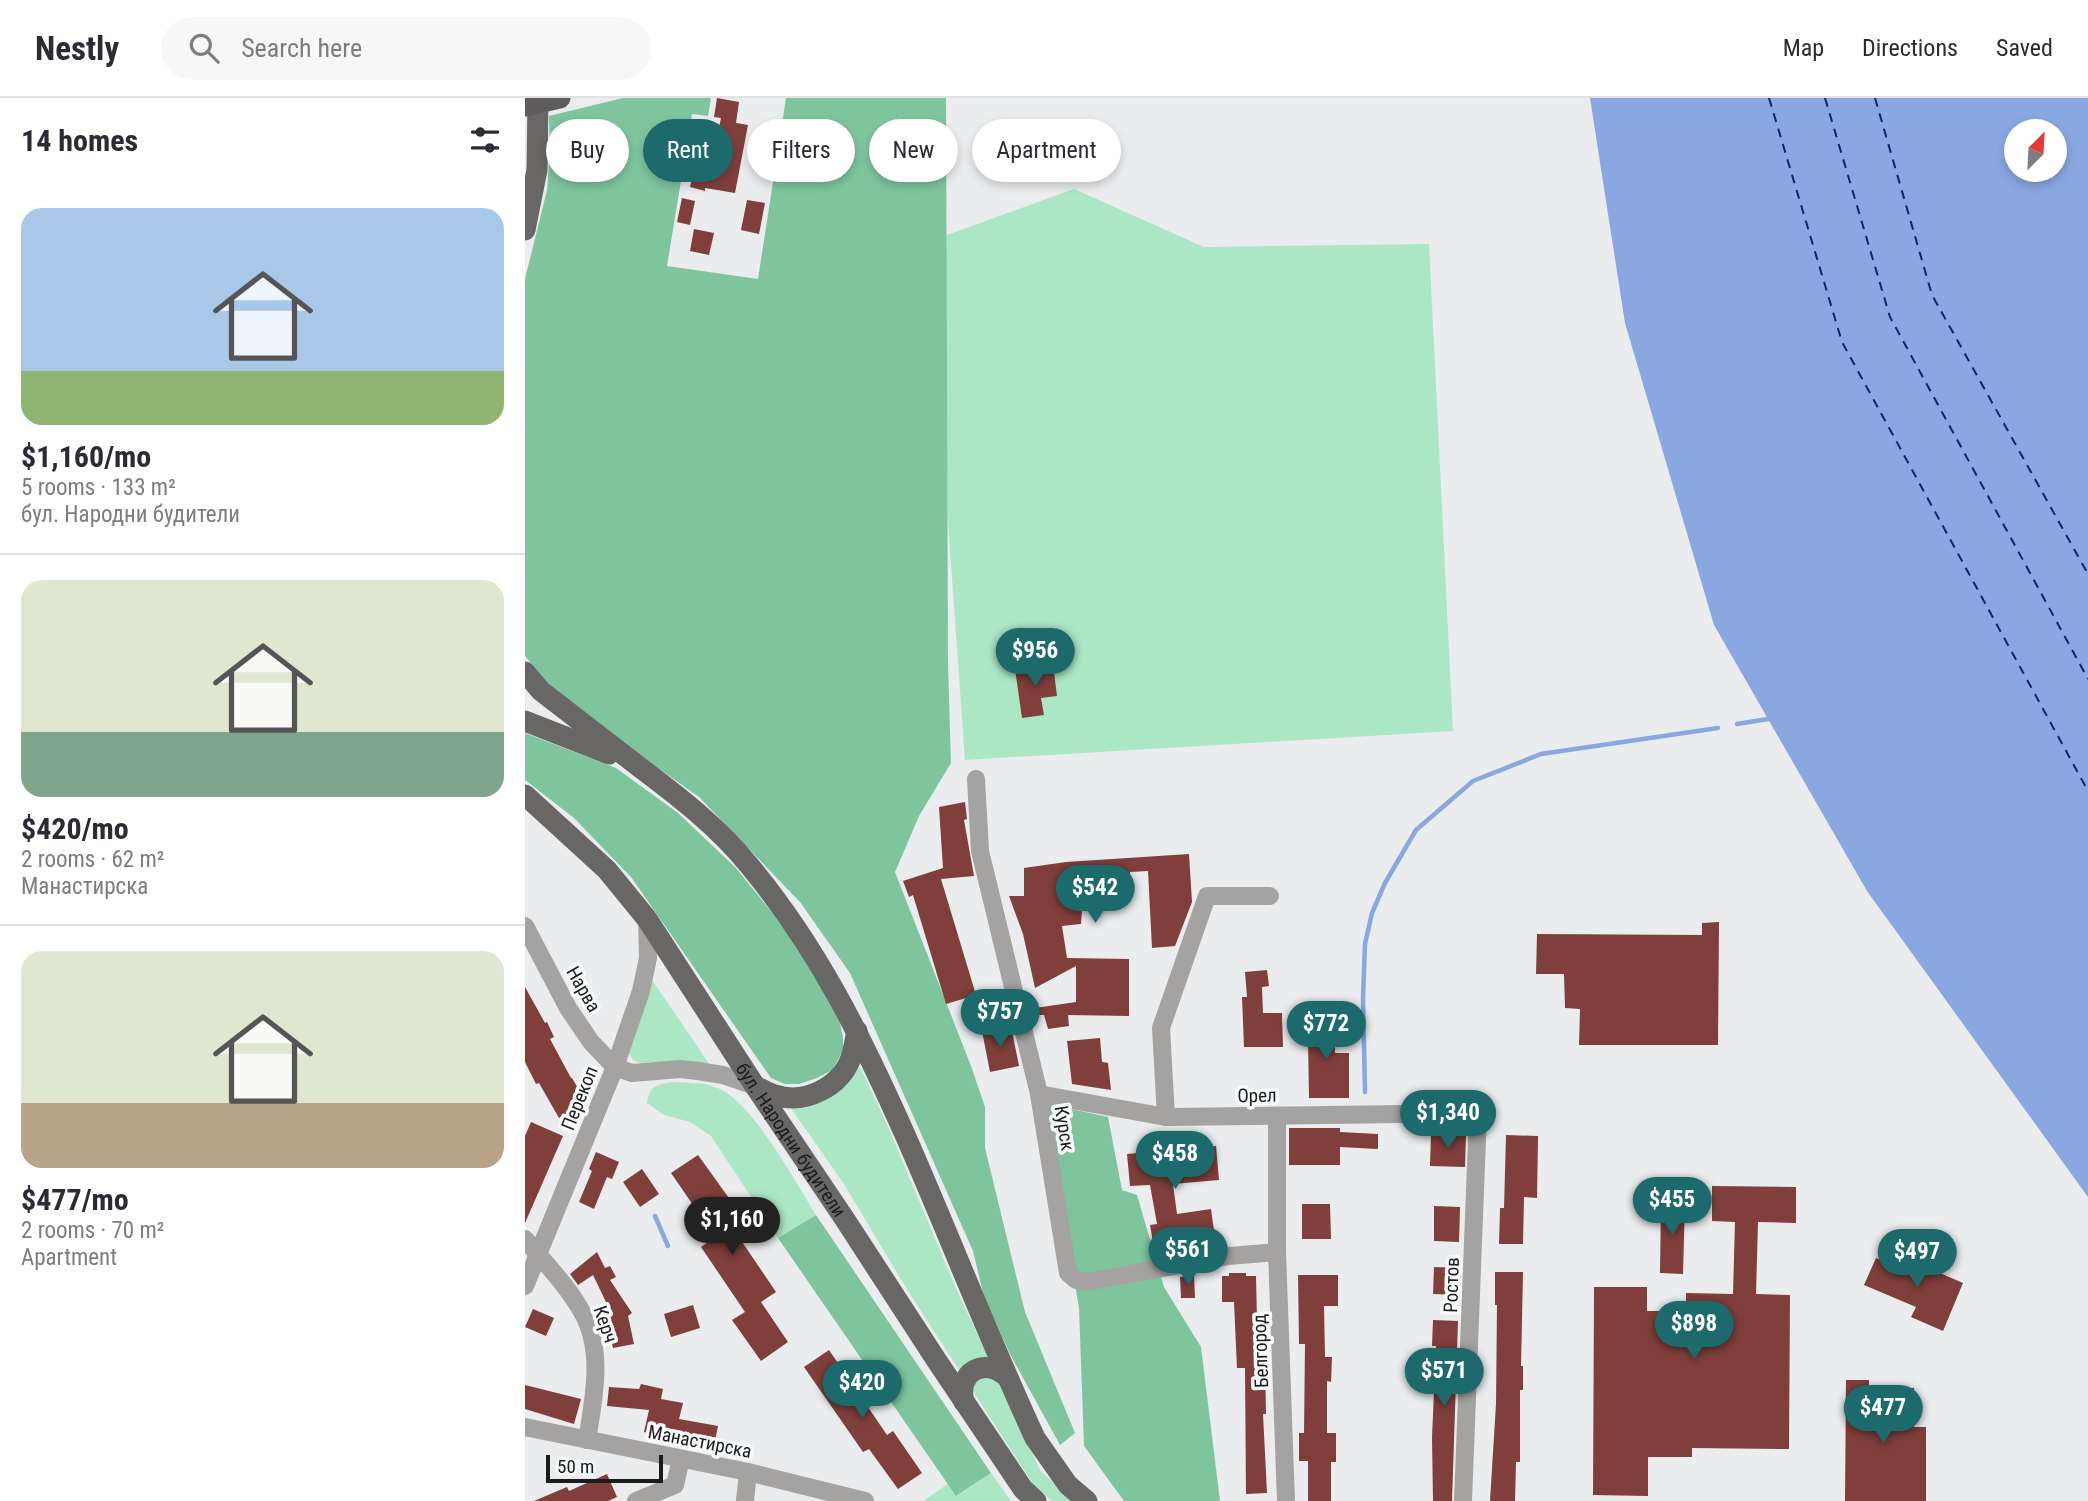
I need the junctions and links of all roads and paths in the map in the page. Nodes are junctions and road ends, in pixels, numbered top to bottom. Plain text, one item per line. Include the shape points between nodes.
1 (538, 98) edge
2 (560, 98) edge
3 (525, 106) edge
4 (525, 229) edge
5 (525, 672) edge
6 (525, 721) edge
7 (640, 767) junction
8 (977, 779) dead end
9 (525, 795) edge
10 (1270, 896) dead end
11 (647, 919) junction
12 (525, 926) edge
13 (857, 1031) junction
14 (615, 1067) junction
15 (755, 1086) junction
16 (1039, 1094) junction
17 (1478, 1113) joint
18 (1276, 1116) junction
19 (1165, 1118) junction
20 (525, 1239) edge
21 (1277, 1252) junction
22 (538, 1254) junction
23 (525, 1286) edge
24 (1007, 1377) junction
25 (964, 1402) junction
26 (525, 1427) edge
27 (587, 1440) junction
28 (681, 1459) junction
29 (748, 1472) junction
30 (636, 1501) edge
31 (745, 1501) edge
32 (865, 1501) edge
33 (1036, 1501) edge
34 (1087, 1501) edge
35 (1286, 1501) edge
36 (1463, 1501) edge

1 - 4 main road via 537,170
2 - 3 highway, bridge
5 - 7 main road via 541,691
6 - 7 main road
7 - 13 main road via 747,862 823,968
8 - 16 street, Курск via 980,851
9 - 11 main road, бул. Народни будители via 607,870
10 - 19 street via 1207,896 1161,1028
11 - 14 street, Перекоп via 646,973
11 - 15 main road, бул. Народни будители
12 - 14 street, Нарва via 568,1008
13 - 15 main road via 845,1069 824,1090 795,1098 776,1096
13 - 24 main road
14 - 15 street via 632,1073 698,1071
14 - 22 street, Перекоп
15 - 25 main road, бул. Народни будители
16 - 19 street, Орел
16 - 21 street, Курск via 1071,1278 1086,1282
17 - 18 street, Орел
17 - 36 street, Ростов
18 - 19 street, Орел
18 - 21 street, Белгород
20 - 22 street, Керч
21 - 35 street, Белгород
22 - 23 street, Перекоп
22 - 27 street, Керч via 570,1293 590,1333 596,1370
24 - 25 main road via 996,1368 973,1371 963,1385
24 - 34 main road via 1035,1438 1068,1485
25 - 33 main road, бул. Народни будители
26 - 27 street, Манастирска
27 - 28 street, Манастирска
28 - 29 street, Манастирска
28 - 30 street via 675,1485
29 - 31 street
29 - 32 street, Манастирска

